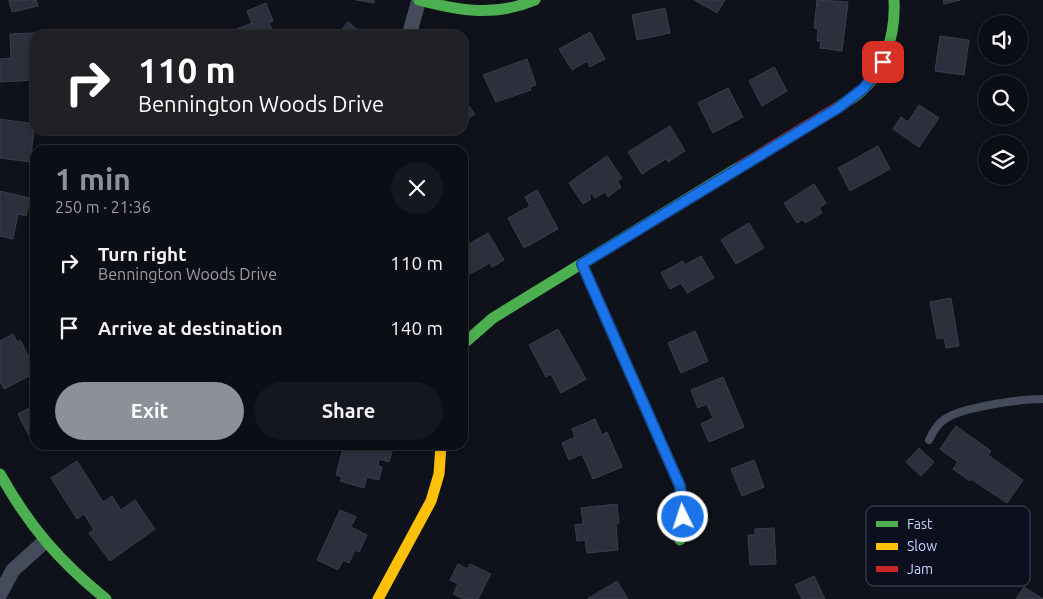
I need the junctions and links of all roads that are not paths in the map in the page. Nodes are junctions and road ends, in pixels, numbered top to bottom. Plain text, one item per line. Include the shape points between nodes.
1 (419, 0) edge
2 (535, 0) edge
3 (894, 0) edge
4 (410, 30) edge
5 (582, 264) junction
6 (468, 340) edge
7 (1043, 399) edge
8 (929, 440) dead end
9 (441, 450) edge
10 (0, 474) edge
11 (680, 540) dead end
12 (44, 543) junction
13 (0, 594) edge
14 (106, 599) edge
15 (378, 599) edge

1 - 2 street via 481,13 508,10
1 - 4 street
3 - 5 street via 894,31 883,62 854,97
5 - 6 street via 493,318
5 - 11 street via 680,486 683,517
7 - 8 lane via 964,411 936,426
9 - 15 street via 439,474 431,501
10 - 12 street via 23,515
12 - 13 street via 13,570
12 - 14 street

